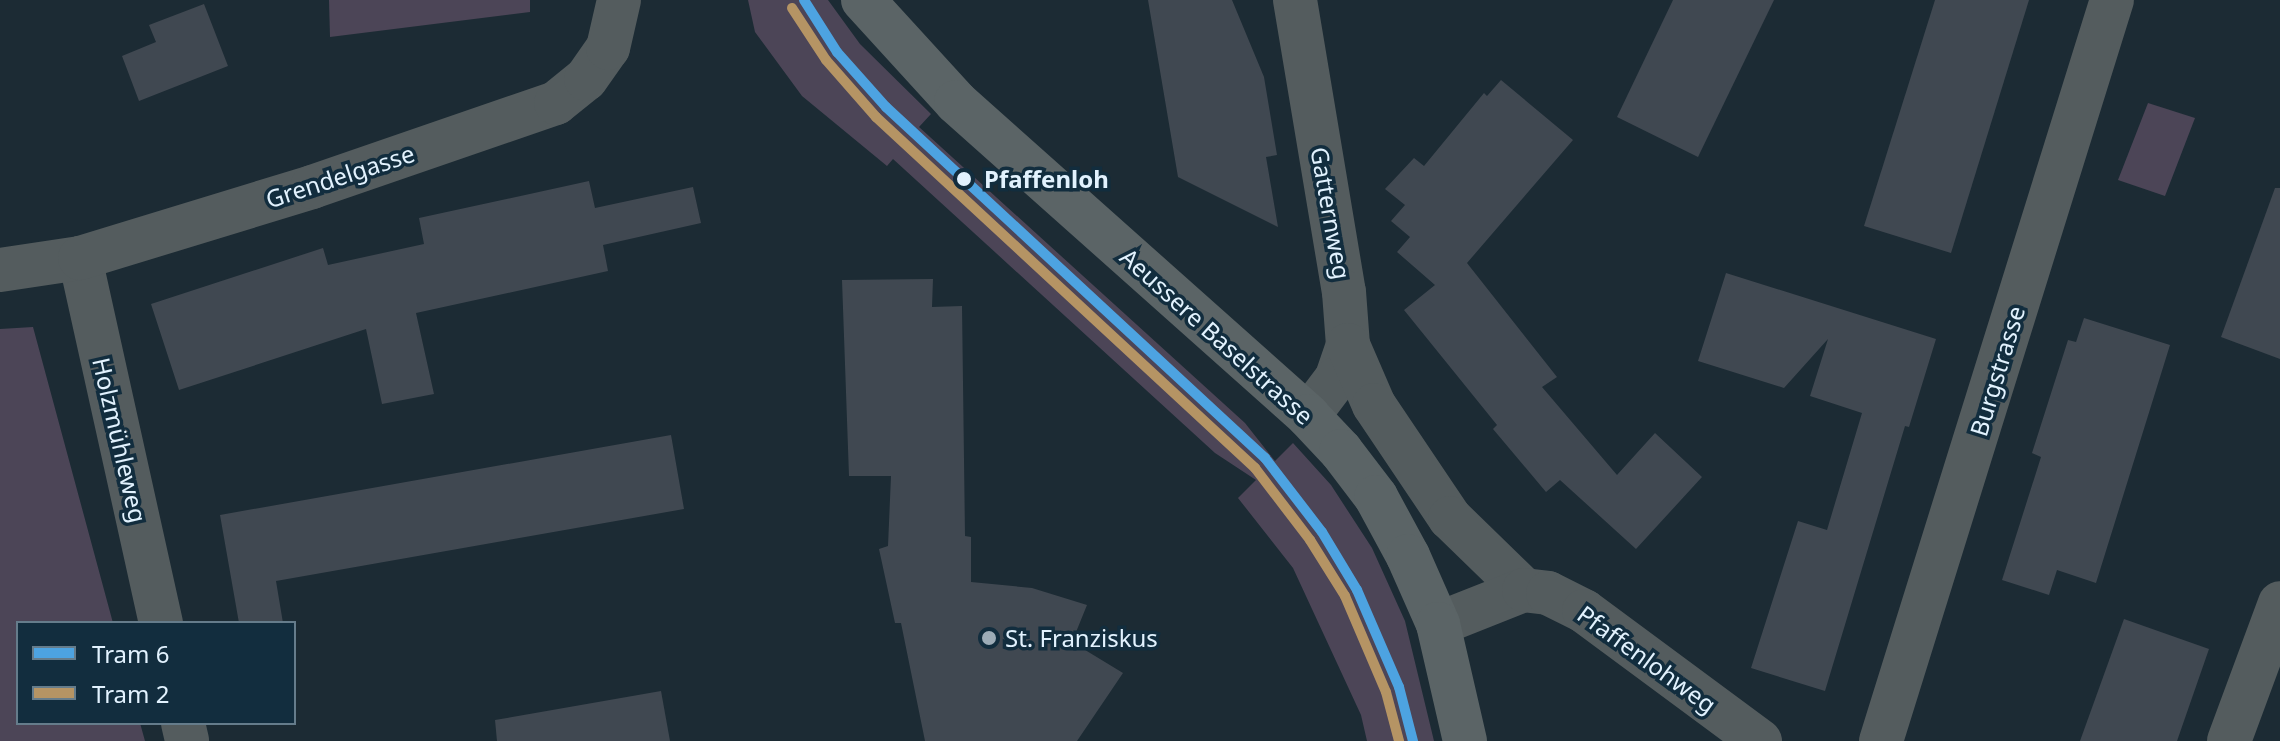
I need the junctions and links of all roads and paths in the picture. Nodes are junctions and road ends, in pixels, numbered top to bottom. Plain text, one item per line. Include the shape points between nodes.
1 (619, 0) edge
2 (863, 0) edge
3 (1295, 0) edge
4 (2112, 0) edge
5 (80, 258) junction
6 (0, 270) edge
7 (1348, 345) junction
8 (1308, 416) junction
9 (1524, 590) junction
10 (2280, 603) edge
11 (161, 621) edge
12 (1438, 624) junction
13 (1465, 741) edge
14 (1760, 741) edge
15 (1881, 741) edge
16 (2229, 741) edge

1 - 5 street, Grendelgasse via 608,48 586,79 556,103 312,187
2 - 8 main road, Aeussere Baselstrasse via 956,102
3 - 7 street, Gatternweg via 1344,292
4 - 15 street, Burgstrasse
5 - 6 street, Grendelgasse
5 - 11 street, Holzmühleweg
7 - 8 street, Gatternweg via 1336,379
7 - 9 street via 1374,405 1450,518
8 - 12 main road, Aeussere Baselstrasse via 1376,497
9 - 12 street
9 - 14 street, Pfaffenlohweg via 1548,593 1584,611
10 - 16 street
12 - 13 main road, Aeussere Baselstrasse

